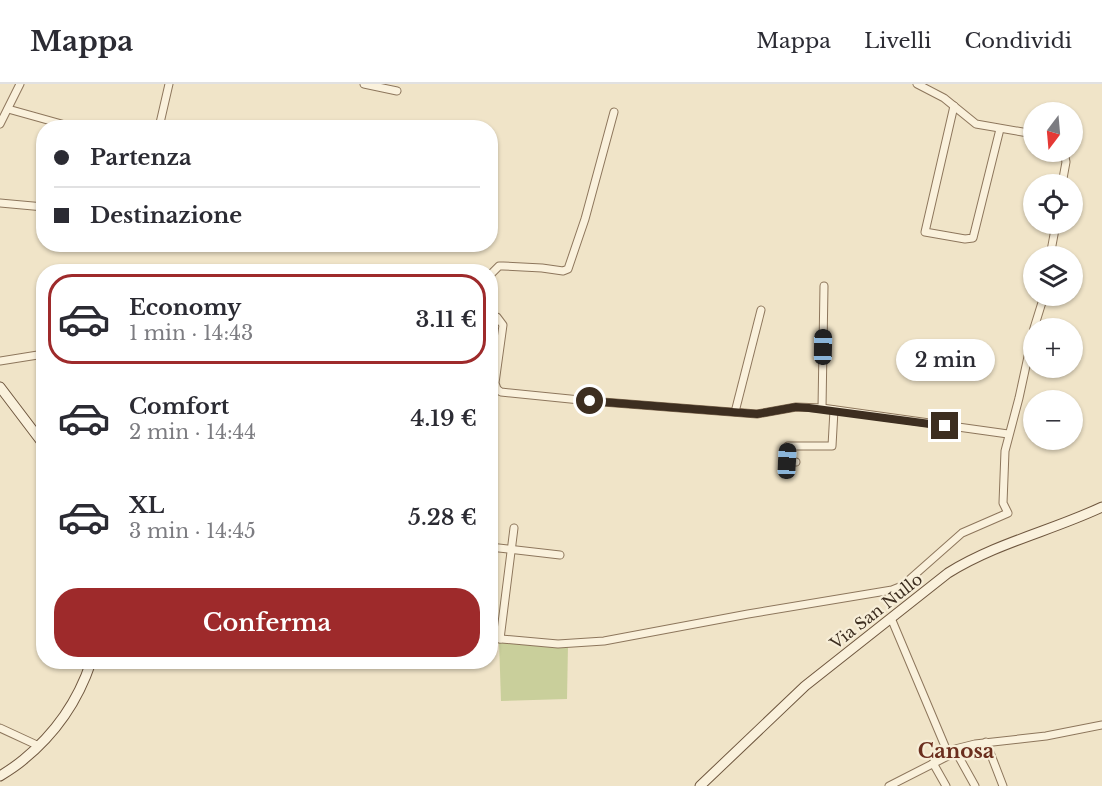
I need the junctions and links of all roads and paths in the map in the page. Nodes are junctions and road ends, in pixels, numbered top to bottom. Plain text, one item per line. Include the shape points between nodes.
1 (20, 84) edge
2 (169, 84) edge
3 (364, 84) edge
4 (917, 84) edge
5 (397, 91) dead end
6 (954, 106) junction
7 (8, 108) junction
8 (614, 112) dead end
9 (49, 120) edge
10 (161, 120) edge
11 (0, 124) edge
12 (1000, 129) junction
13 (1023, 132) edge
14 (0, 203) edge
15 (36, 206) edge
16 (498, 268) edge
17 (824, 286) dead end
18 (761, 310) dead end
19 (498, 318) edge
20 (36, 355) edge
21 (0, 361) edge
22 (498, 361) edge
23 (1023, 378) edge
24 (0, 387) edge
25 (498, 390) edge
26 (822, 408) junction
27 (834, 410) junction
28 (735, 412) junction
29 (36, 434) edge
30 (1008, 434) junction
31 (796, 462) dead end
32 (1102, 507) edge
33 (514, 528) dead end
34 (498, 548) edge
35 (512, 549) junction
36 (560, 555) dead end
37 (891, 618) junction
38 (500, 639) joint
39 (88, 669) edge
40 (1102, 725) edge
41 (0, 728) edge
42 (986, 742) junction
43 (39, 746) junction
44 (955, 750) junction
45 (933, 763) junction
46 (1, 777) edge
47 (700, 786) edge
48 (889, 786) edge
49 (946, 786) edge
50 (975, 786) edge
51 (1003, 786) edge

1 - 7 street
2 - 10 street
3 - 5 street
4 - 6 street
6 - 12 street via 976,124
6 - 12 street via 925,232 973,238
7 - 9 street
7 - 11 street
8 - 16 street via 568,269 563,272
12 - 13 street
14 - 15 street
17 - 26 street
18 - 28 street
19 - 22 street via 503,325
20 - 21 street
23 - 30 street
24 - 29 street
25 - 28 street
26 - 27 street
26 - 28 street via 796,407 757,414
27 - 30 street
27 - 31 street via 832,446 788,446 787,461
30 - 38 street via 1003,503 1008,513 962,533 902,586 604,641 558,644
32 - 37 street, Via San Nullo via 969,560
33 - 35 street
34 - 35 street
35 - 36 street
35 - 38 street
37 - 44 street via 945,749
37 - 47 street, Via San Nullo via 805,686
39 - 43 street via 74,704
40 - 42 street
41 - 43 street
42 - 44 street
42 - 51 street
43 - 46 street
44 - 45 street
44 - 50 street
45 - 48 street
45 - 49 street

